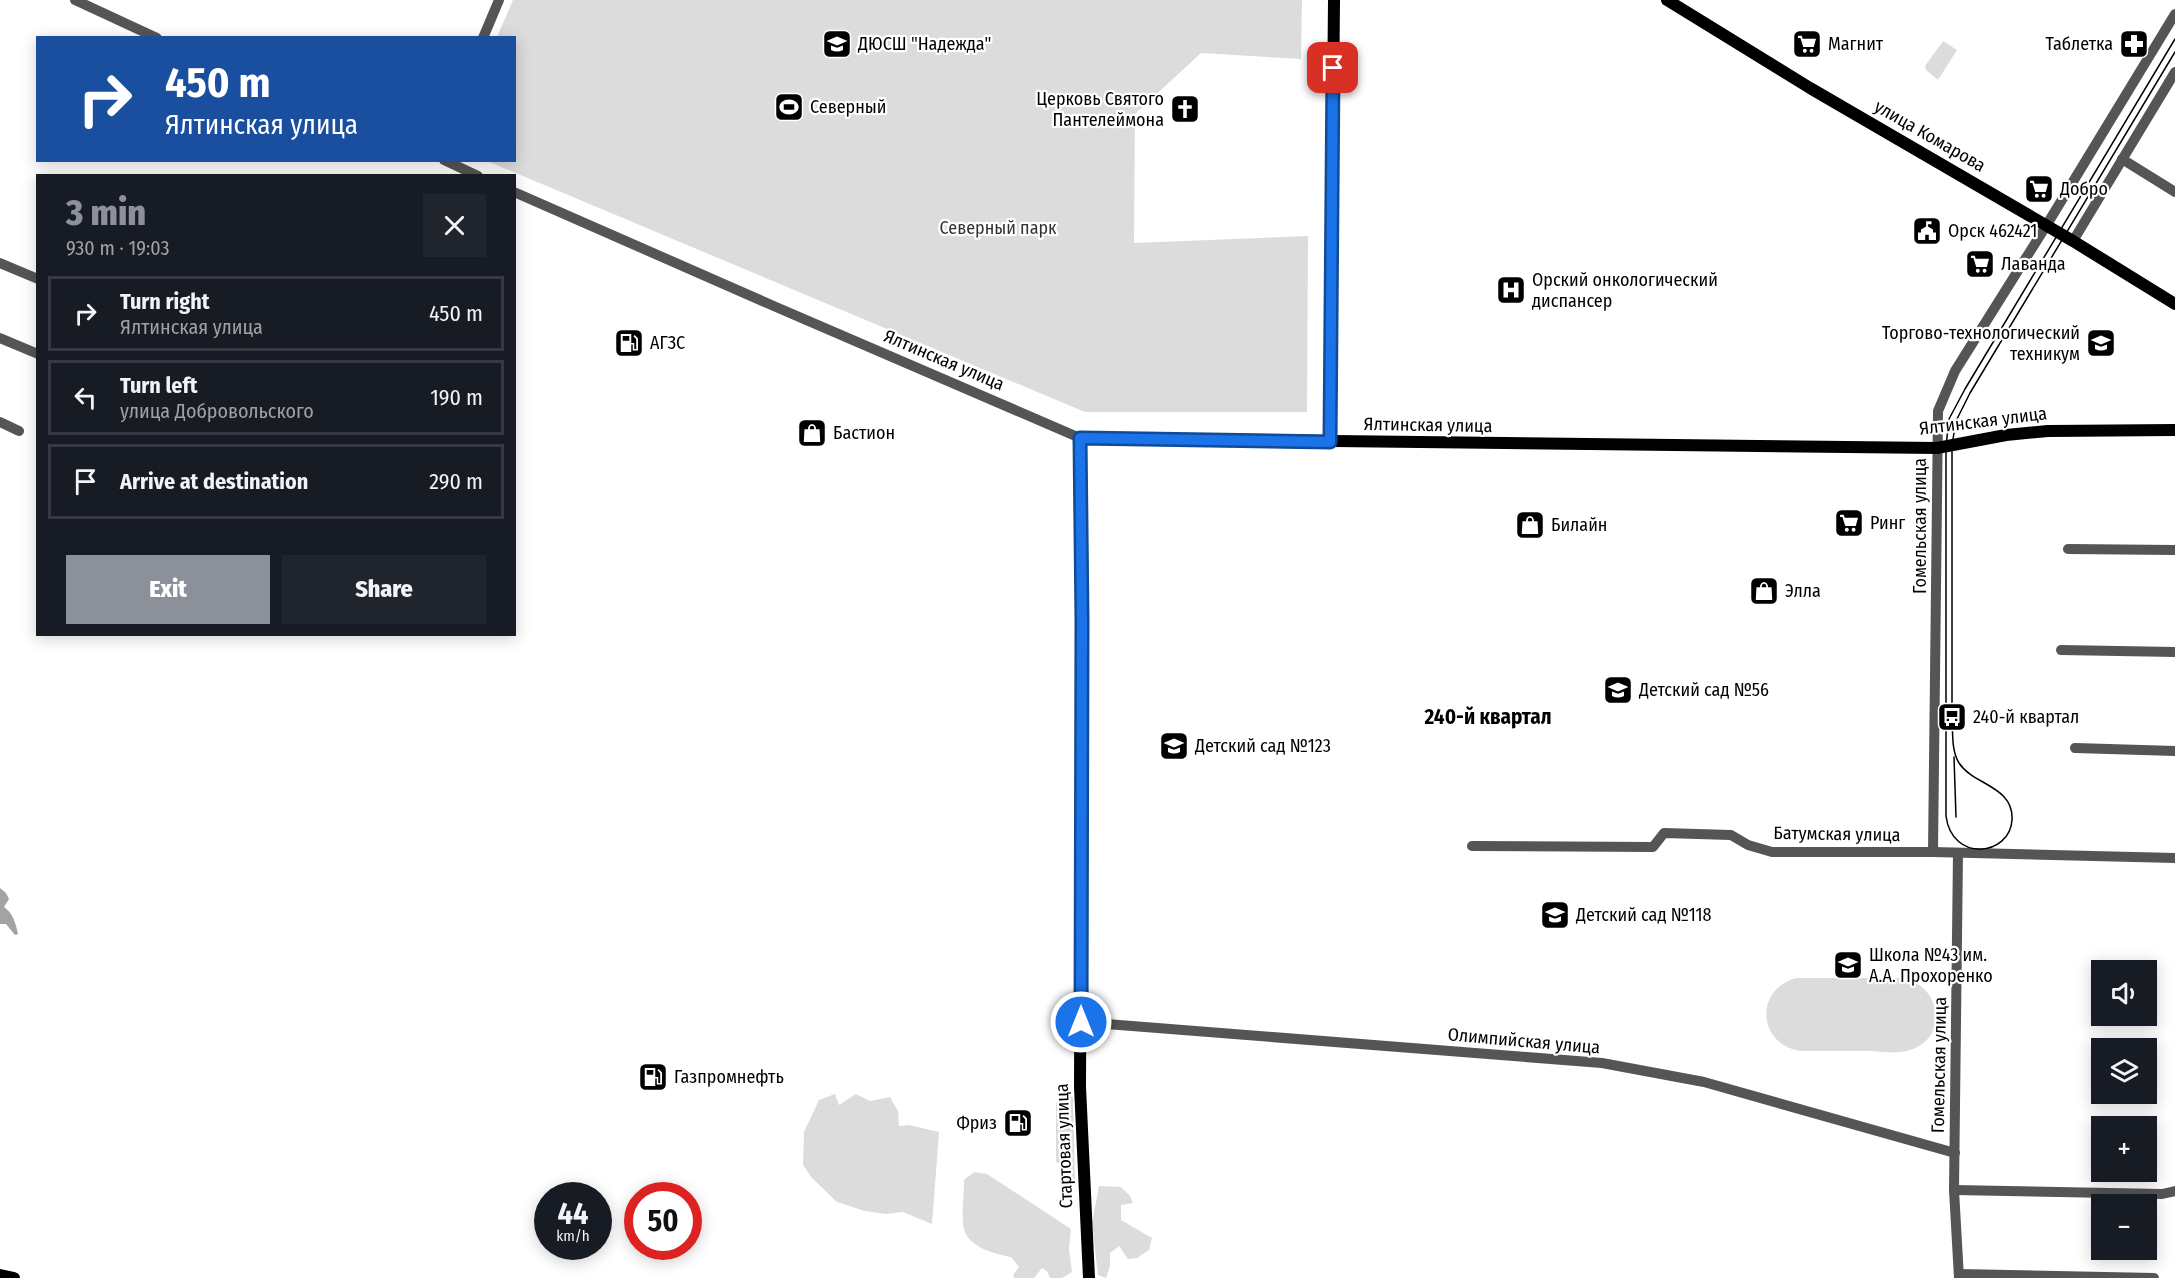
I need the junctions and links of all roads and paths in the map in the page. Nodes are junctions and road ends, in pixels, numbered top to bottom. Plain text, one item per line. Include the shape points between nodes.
1 (75, 0) edge
2 (498, 0) edge
3 (1334, 0) edge
4 (1666, 0) edge
5 (2175, 14) edge
6 (153, 36) edge
7 (484, 36) edge
8 (2174, 75) edge
9 (2122, 159) junction
10 (448, 162) edge
11 (474, 174) edge
12 (2175, 192) edge
13 (516, 193) edge
14 (2046, 226) junction
15 (2073, 241) junction
16 (0, 263) edge
17 (36, 278) edge
18 (2175, 304) edge
19 (0, 338) edge
20 (36, 353) edge
21 (0, 422) edge
22 (2175, 430) edge
23 (19, 431) dead end
24 (1080, 438) junction
25 (1330, 442) junction
26 (1937, 448) junction
27 (2068, 549) dead end
28 (2175, 550) edge
29 (2061, 650) dead end
30 (2175, 652) edge
31 (2075, 748) dead end
32 (2175, 751) edge
33 (1472, 846) dead end
34 (1934, 852) junction
35 (1958, 853) junction
36 (2175, 858) edge
37 (1081, 1022) junction
38 (1954, 1153) junction
39 (1954, 1190) junction
40 (2175, 1191) edge
41 (0, 1275) edge
42 (1959, 1276) edge
43 (14, 1278) edge
44 (1089, 1278) edge
45 (2154, 1278) edge

1 - 6 street
2 - 7 street
3 - 25 main road
4 - 14 main road, улица Комарова
5 - 14 street, Гомельская улица
8 - 9 street
9 - 12 street
9 - 15 street
10 - 11 street
13 - 24 street, Ялтинская улица
14 - 15 main road, улица Комарова
14 - 26 street, Гомельская улица via 1955,371 1938,411
15 - 18 main road, улица Комарова
16 - 17 street
19 - 20 street
21 - 23 street
22 - 26 main road, Ялтинская улица via 2048,431
24 - 25 main road, Ялтинская улица
24 - 37 main road, Стартовая улица
25 - 26 main road, Ялтинская улица
26 - 34 street, Гомельская улица
27 - 28 street
29 - 30 street
31 - 32 street
33 - 34 street, Батумская улица via 1653,847 1664,834 1693,833 1731,835 1772,852
34 - 35 street, Батумская улица
35 - 36 street, Батумская улица
35 - 38 street, Гомельская улица
37 - 38 street, Олимпийская улица via 1602,1063 1704,1082
37 - 44 main road, Стартовая улица via 1080,1087
38 - 39 street, Гомельская улица
39 - 40 street via 2162,1194
39 - 42 street, Гомельская улица
41 - 43 main road
42 - 45 street

